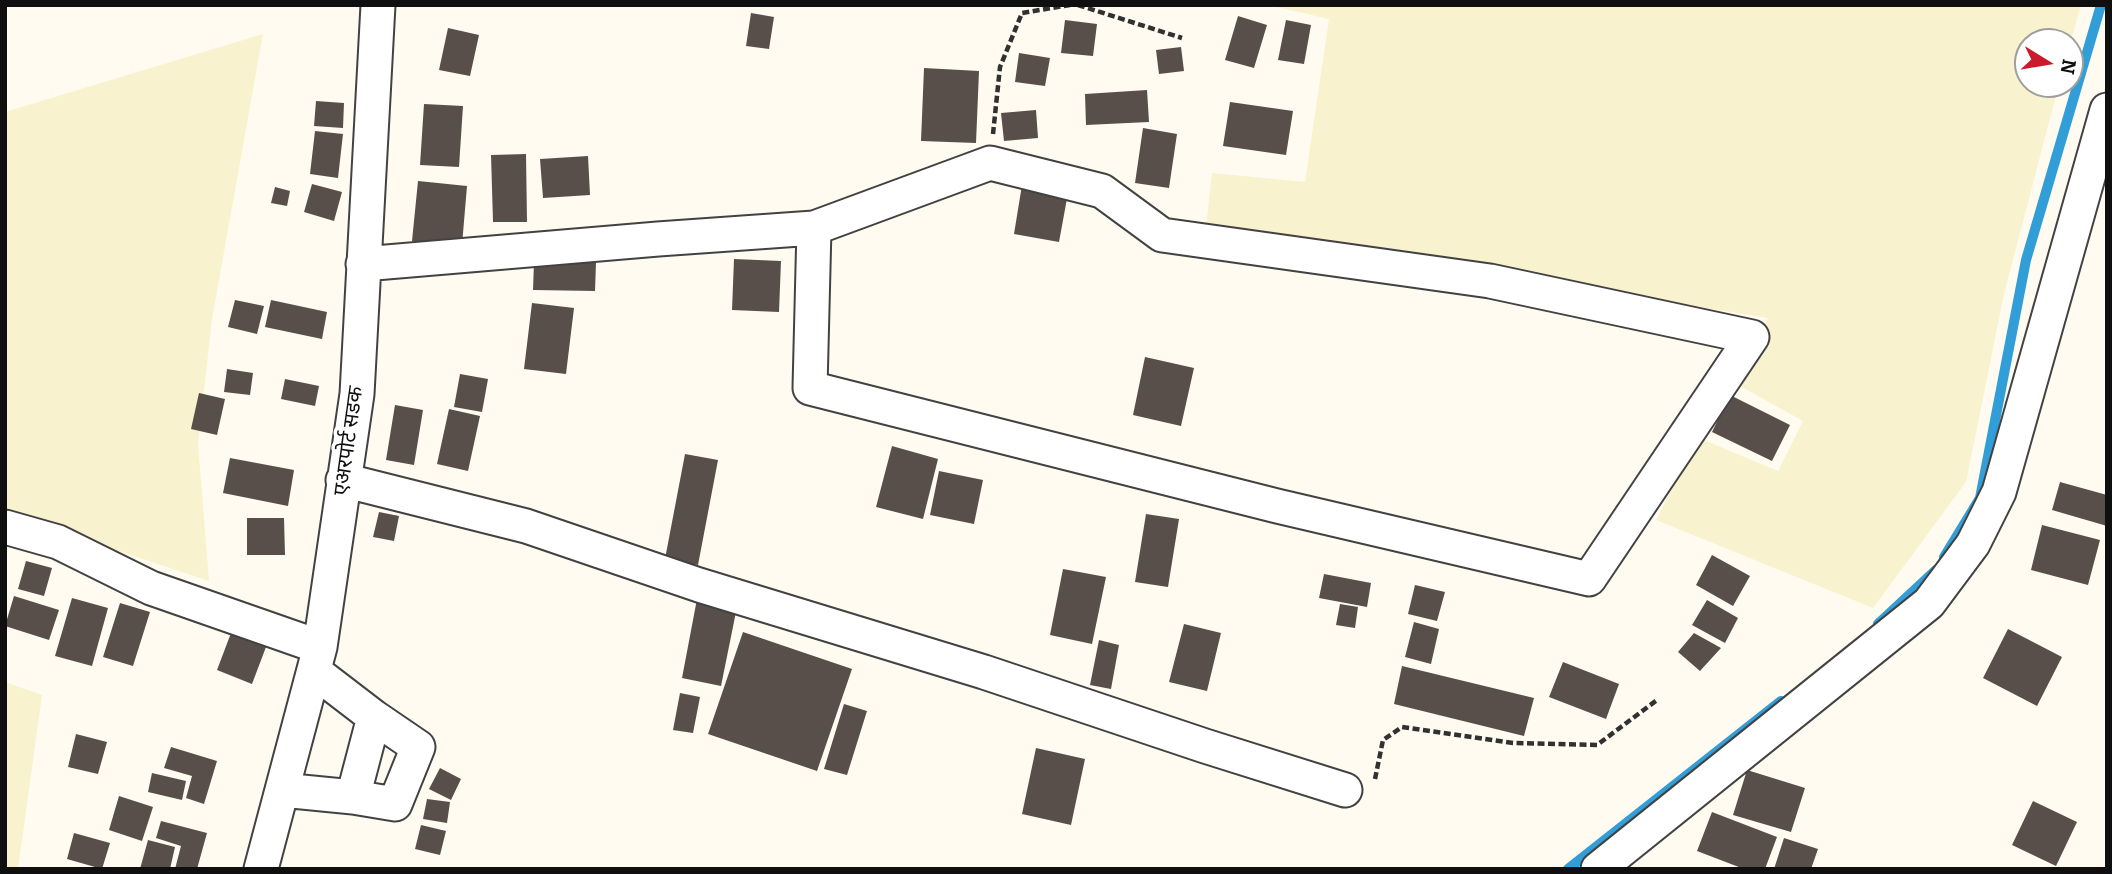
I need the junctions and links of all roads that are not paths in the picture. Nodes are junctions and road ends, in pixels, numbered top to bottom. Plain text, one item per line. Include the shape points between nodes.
1 (378, 5) edge
2 (2107, 110) edge
3 (814, 228) junction
4 (363, 264) junction
5 (343, 480) junction
6 (5, 527) edge
7 (317, 659) junction
8 (374, 717) junction
9 (282, 790) junction
10 (1345, 790) road end
11 (353, 797) junction
12 (261, 869) edge
13 (1598, 869) edge

1 - 4 street, एअरपोर्ट सडक
2 - 13 street via 1999,492 1973,544 1929,603
3 - 3 street via 990,163 1102,191 1162,235 1490,281 1752,337 1589,579 810,388
3 - 4 street
4 - 5 street, एअरपोर्ट सडक via 357,394
5 - 7 street, एअरपोर्ट सडक
5 - 10 street via 526,526
6 - 7 street via 58,542 151,588
7 - 8 street
7 - 9 street, एअरपोर्ट सडक
8 - 11 street
8 - 11 street via 418,747 396,804
9 - 11 street
9 - 12 street, एअरपोर्ट सडक

